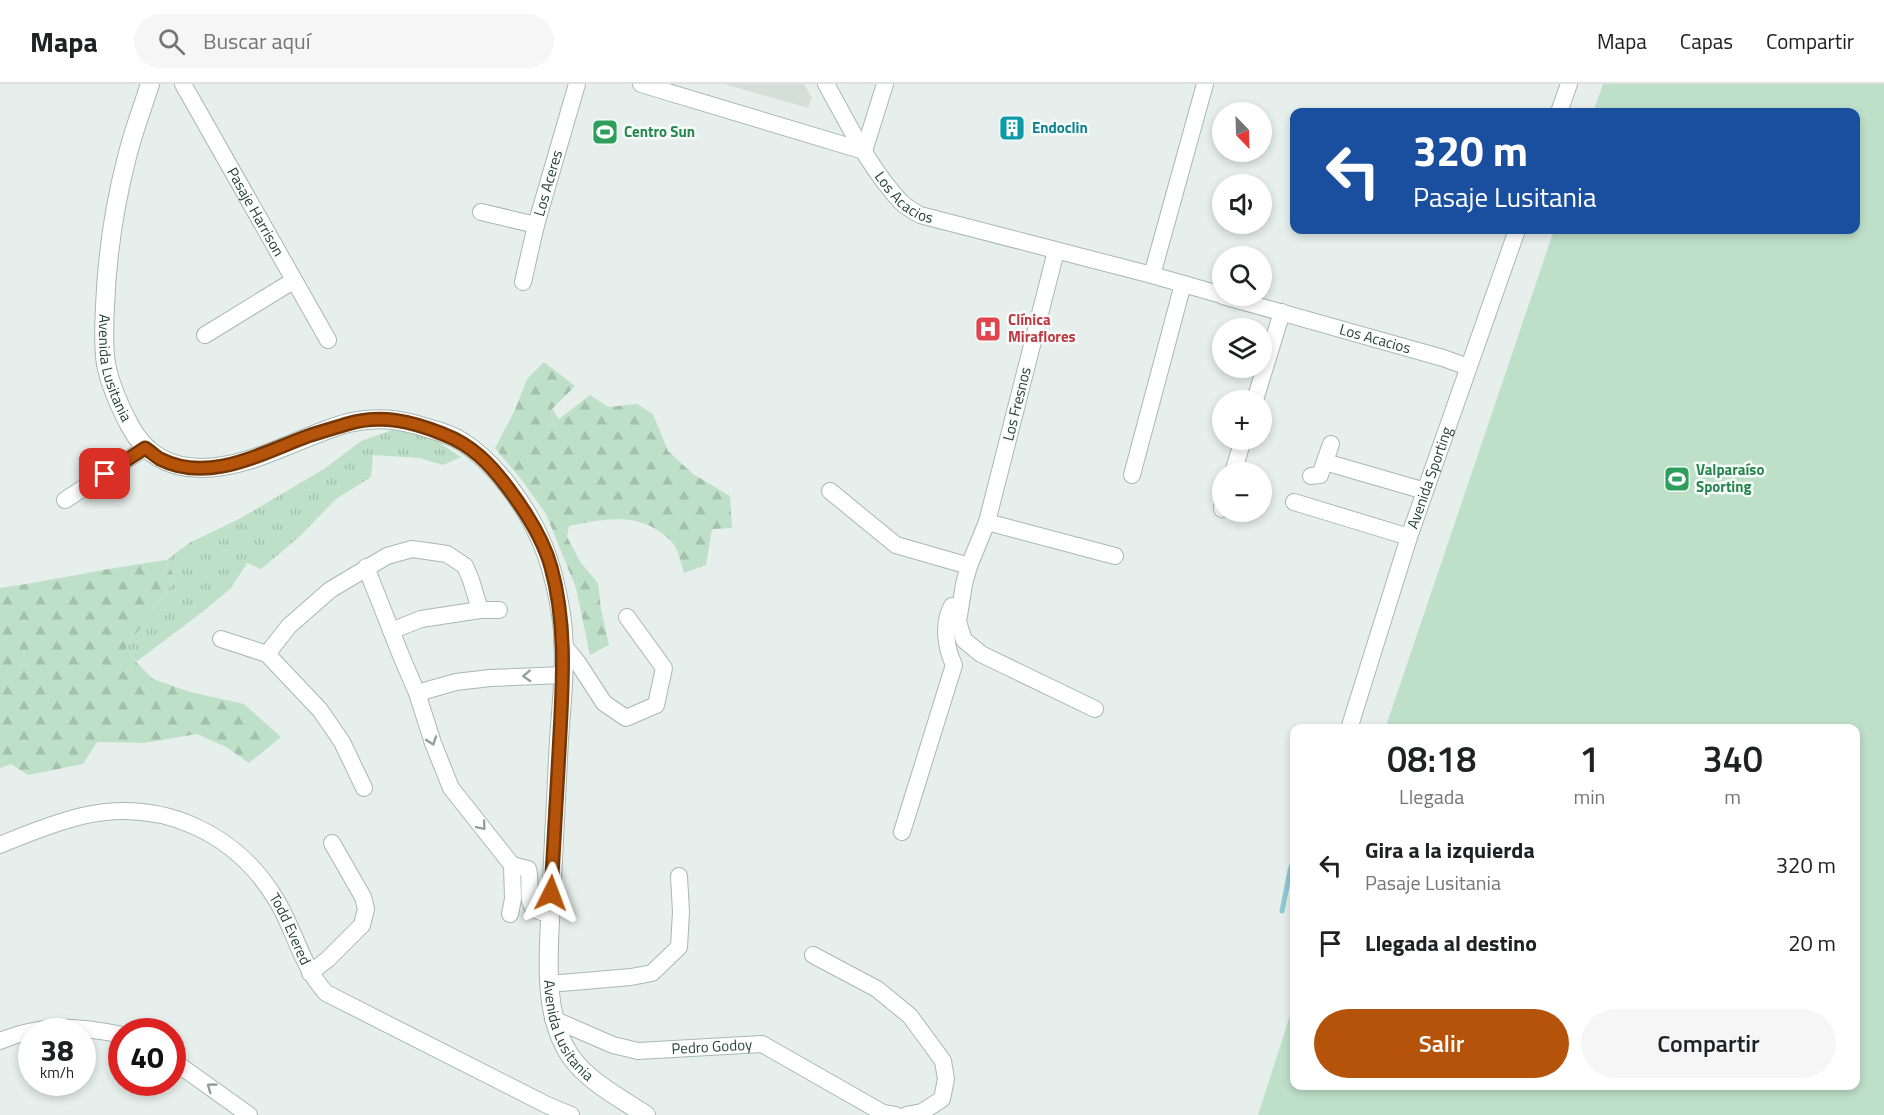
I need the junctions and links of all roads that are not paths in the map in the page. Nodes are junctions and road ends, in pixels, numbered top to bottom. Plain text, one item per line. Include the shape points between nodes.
1 (150, 84) edge
2 (183, 84) edge
3 (577, 84) edge
4 (641, 84) edge
5 (826, 84) edge
6 (885, 84) edge
7 (1204, 84) edge
8 (1569, 84) edge
9 (1560, 108) edge
10 (864, 151) junction
11 (481, 212) dead end
12 (536, 225) junction
13 (1516, 234) edge
14 (1056, 250) junction
15 (1152, 275) junction
16 (293, 281) junction
17 (523, 282) dead end
18 (1183, 284) junction
19 (1212, 292) edge
20 (1261, 306) edge
21 (1282, 312) junction
22 (204, 335) dead end
23 (328, 340) dead end
24 (1468, 367) junction
25 (1258, 390) edge
26 (1330, 444) dead end
27 (145, 448) junction
28 (1325, 462) junction
29 (1132, 475) dead end
30 (1311, 476) dead end
31 (830, 491) dead end
32 (1425, 491) junction
33 (65, 500) dead end
34 (1294, 502) dead end
35 (987, 522) junction
36 (1409, 537) junction
37 (1115, 556) dead end
38 (969, 566) junction
39 (366, 567) junction
40 (964, 584) junction
41 (480, 610) junction
42 (499, 610) dead end
43 (627, 617) dead end
44 (391, 631) junction
45 (221, 639) dead end
46 (562, 643) junction
47 (267, 654) junction
48 (563, 675) junction
49 (417, 693) junction
50 (1095, 709) dead end
51 (1351, 724) edge
52 (364, 788) dead end
53 (902, 832) dead end
54 (332, 843) dead end
55 (0, 845) edge
56 (512, 865) junction
57 (679, 876) dead end
58 (510, 914) dead end
59 (550, 915) junction
60 (813, 955) dead end
61 (310, 973) junction
62 (549, 984) junction
63 (553, 1019) junction
64 (108, 1032) edge
65 (0, 1041) edge
66 (186, 1070) edge
67 (249, 1115) edge
68 (571, 1115) edge
69 (646, 1115) edge
70 (895, 1115) edge
71 (906, 1115) edge

1 - 27 street, Avenida Lusitania via 126,159 111,234 104,334 107,368 121,408
2 - 16 street, Pasaje Harrison
3 - 12 street, Los Aceres
4 - 10 street
5 - 10 street, Los Acacios
6 - 10 street
7 - 15 street
8 - 9 street
10 - 14 street, Los Acacios via 902,204 920,215
11 - 12 street
12 - 17 street, Los Aceres
13 - 24 street, Avenida Sporting
14 - 15 street, Los Acacios
14 - 35 street, Los Fresnos
15 - 18 street, Los Acacios
16 - 22 street
16 - 23 street, Pasaje Harrison
18 - 19 street, Los Acacios
18 - 29 street
20 - 21 street, Los Acacios
21 - 24 street, Los Acacios
21 - 25 street
24 - 32 street, Avenida Sporting
26 - 28 street
27 - 33 street
27 - 46 street, Avenida Lusitania via 160,459 180,465 220,466 248,460 307,436 378,418 400,419 458,439 496,472 542,542 555,588
28 - 30 street via 1320,475
28 - 32 street
31 - 38 street via 896,545
32 - 36 street, Avenida Sporting
34 - 36 street
35 - 37 street
35 - 38 street, Los Fresnos
36 - 51 street, Avenida Sporting
38 - 40 street, Los Fresnos
39 - 41 street via 412,549 447,554 465,566
39 - 44 street
39 - 47 street via 289,626
40 - 50 street, Los Fresnos via 958,622 971,647
40 - 53 street via 949,611 946,639 954,665
41 - 42 street
41 - 44 street via 421,619
43 - 46 street via 664,669 656,705 626,718 604,703
44 - 49 street
45 - 47 street
46 - 48 street, Avenida Lusitania
47 - 52 street via 320,710 342,742
48 -> 49 street via 456,682
48 - 59 street, Avenida Lusitania
49 -> 56 street via 451,788
54 - 61 street via 366,909 362,925
55 - 61 street, Todd Evered via 81,816 116,812 156,815 206,831 237,853 260,877 278,902
56 - 58 street
56 - 59 street via 528,868 532,907
57 - 62 street via 679,947 652,973
59 - 62 street, Avenida Lusitania
60 - 71 street via 877,989 910,1016 943,1061 946,1079 942,1099 922,1112
61 - 68 street, Todd Evered via 327,993 349,1005
62 - 63 street, Avenida Lusitania
63 - 69 street, Avenida Lusitania via 572,1058 588,1076
63 - 70 street, Pedro Godoy via 614,1045 638,1050 762,1044 884,1113
64 - 65 street via 66,1027 38,1029
67 -> 66 street

